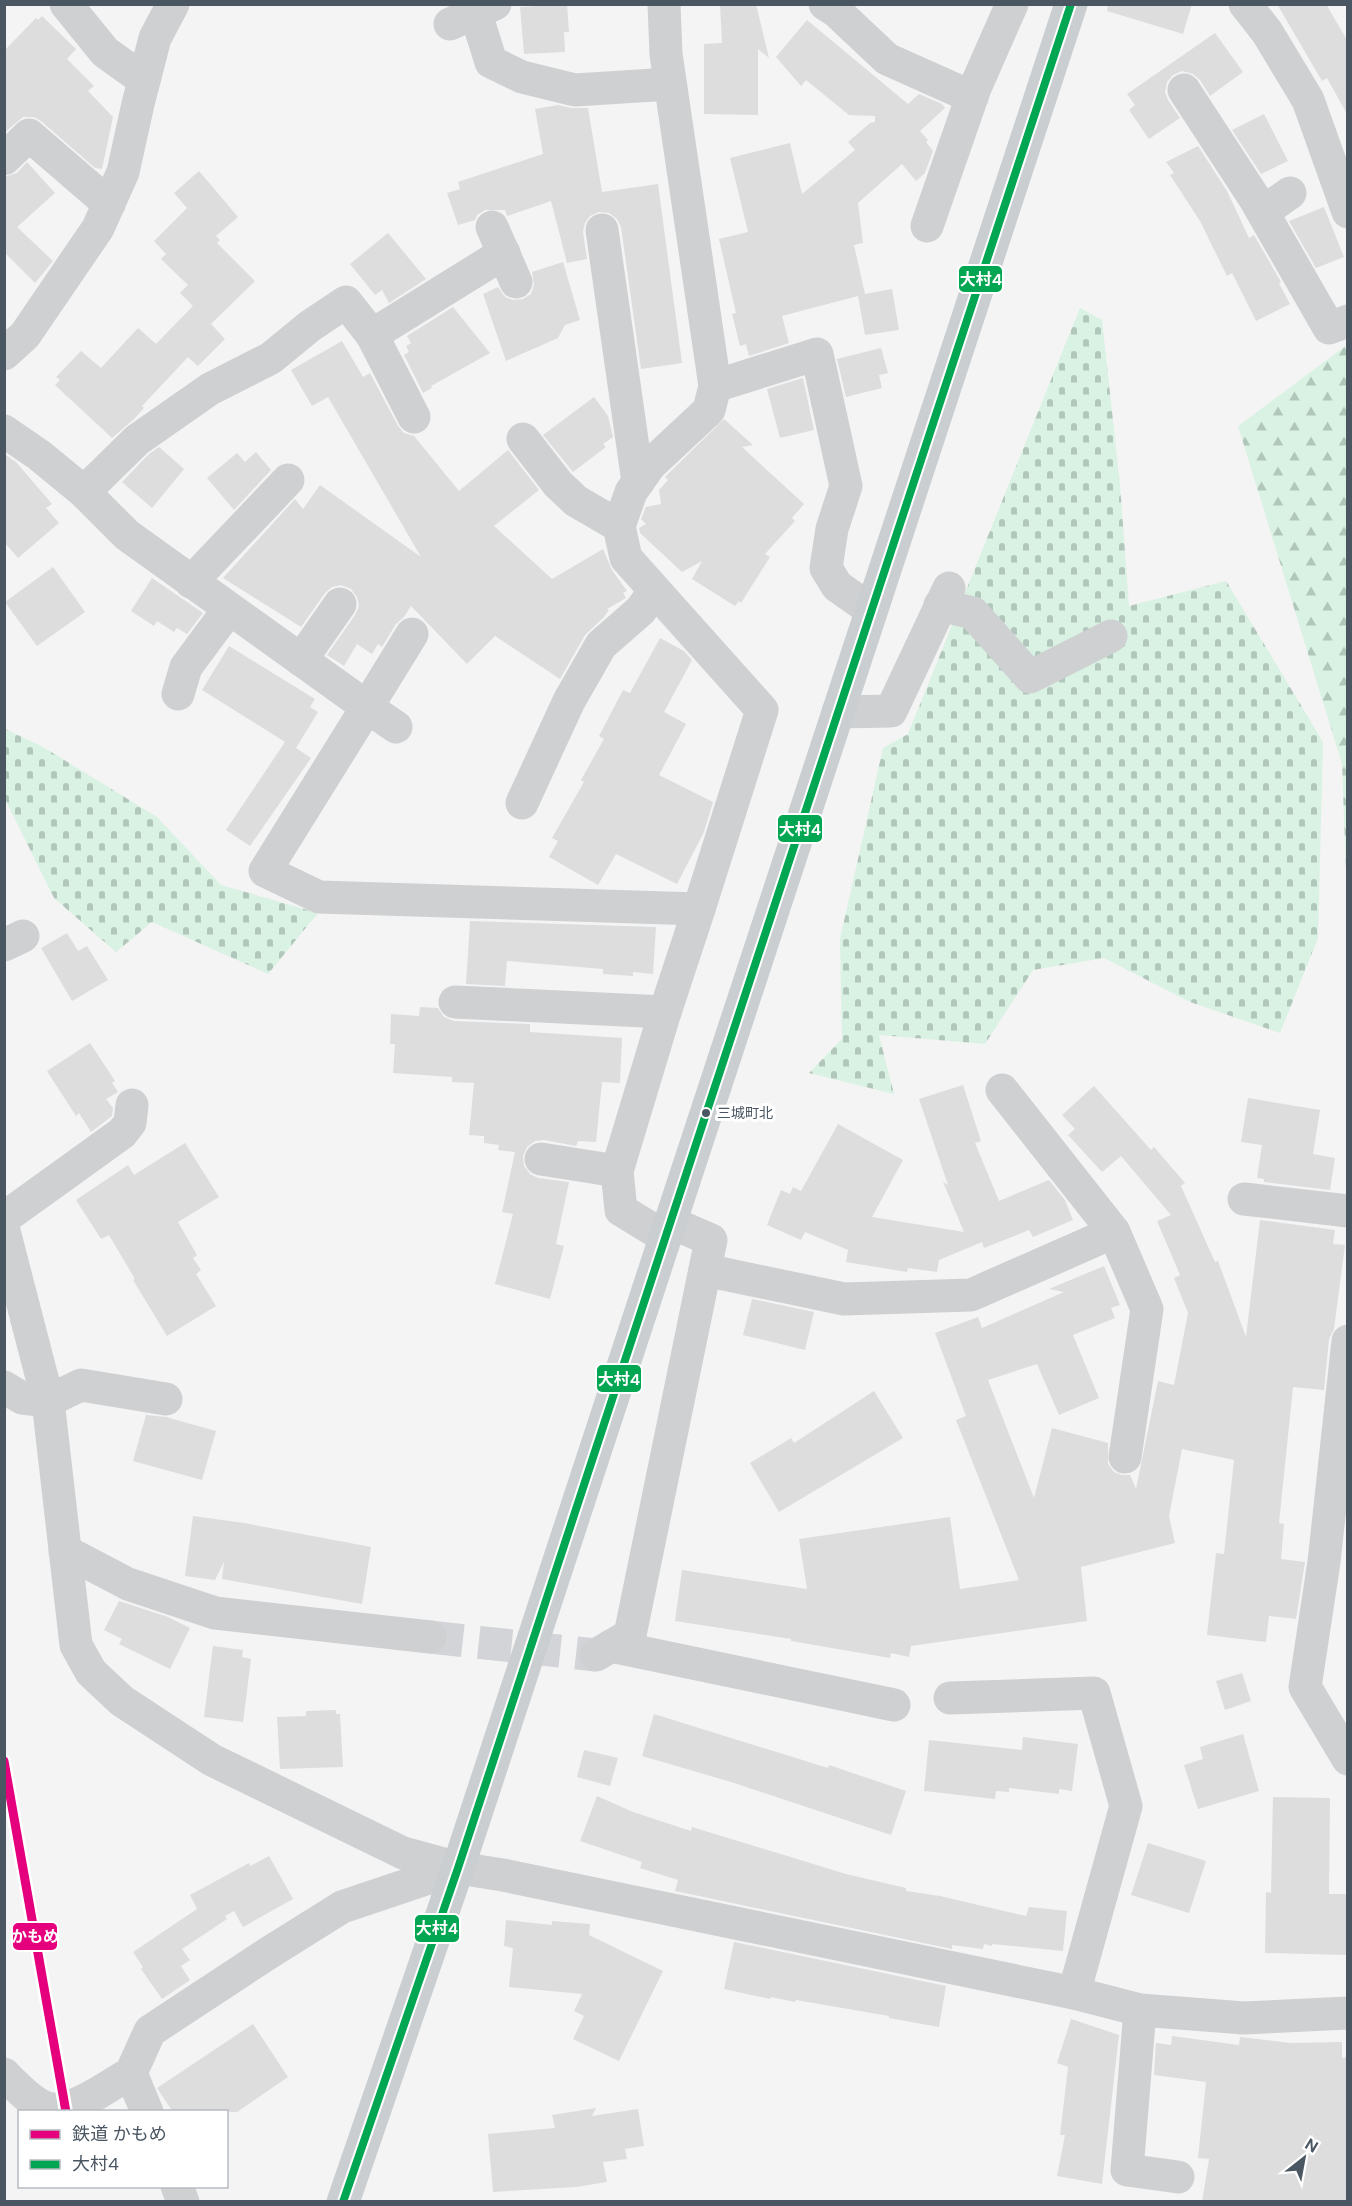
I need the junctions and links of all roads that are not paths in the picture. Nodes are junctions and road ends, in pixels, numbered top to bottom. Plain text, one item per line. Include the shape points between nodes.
1 (66, 4) edge
2 (173, 4) edge
3 (664, 4) edge
4 (825, 4) edge
5 (1012, 4) edge
6 (1071, 4) edge
7 (1245, 4) edge
8 (473, 14) edge
9 (144, 81) junction
10 (670, 84) junction
11 (1184, 90) dead end
12 (972, 98) junction
13 (4, 159) edge
14 (1290, 193) dead end
15 (109, 204) junction
16 (1263, 212) junction
17 (1347, 212) edge
18 (927, 226) dead end
19 (602, 230) dead end
20 (504, 254) dead end
21 (1347, 321) edge
22 (372, 335) junction
23 (4, 354) edge
24 (715, 386) junction
25 (414, 417) dead end
26 (4, 431) edge
27 (522, 439) dead end
28 (288, 480) dead end
29 (638, 482) junction
30 (84, 492) junction
31 (619, 526) junction
32 (191, 582) junction
33 (654, 591) junction
34 (340, 604) dead end
35 (229, 609) junction
36 (871, 610) junction
37 (412, 634) dead end
38 (1111, 636) dead end
39 (301, 660) junction
40 (178, 694) dead end
41 (367, 707) junction
42 (837, 712) junction
43 (396, 727) dead end
44 (522, 802) dead end
45 (699, 909) junction
46 (455, 1002) dead end
47 (665, 1012) junction
48 (1002, 1090) dead end
49 (132, 1105) dead end
50 (541, 1159) dead end
51 (617, 1171) junction
52 (1244, 1198) dead end
53 (1347, 1211) edge
54 (4, 1218) edge
55 (668, 1229) junction
56 (4, 1231) edge
57 (1114, 1232) junction
58 (705, 1270) junction
59 (1347, 1341) edge
60 (1346, 1379) edge
61 (4, 1387) edge
62 (166, 1399) dead end
63 (48, 1401) junction
64 (1125, 1457) dead end
65 (65, 1551) junction
66 (1336, 1563) edge
67 (430, 1637) tunnel mouth
68 (950, 1698) dead end
69 (894, 1705) dead end
70 (1347, 1759) edge
71 (458, 1868) junction
72 (1074, 1993) junction
73 (1140, 2010) junction
74 (1347, 2013) edge
75 (131, 2073) junction
76 (4, 2074) edge
77 (146, 2110) edge
78 (1178, 2177) dead end
79 (177, 2188) edge
80 (183, 2202) edge
81 (343, 2202) edge

1 - 9 street via 105,52
2 - 9 street via 155,38
3 - 10 street
4 - 12 street via 887,58
5 - 12 street
6 - 36 main road
7 - 17 street via 1267,32 1308,100
8 - 10 street via 491,62 522,77 575,90
9 - 15 street via 123,172
10 - 24 street
11 - 16 street
12 - 18 street
13 - 15 street via 29,135
14 - 16 street
15 - 23 street via 99,228 25,335
16 - 21 street via 1329,328
19 - 29 street
20 - 22 street
22 - 25 street
22 - 30 street via 346,302 271,358 210,389 137,440
24 - 29 street via 709,410 650,465
24 - 36 street via 817,354 846,486 832,529 826,568 837,586
26 - 30 street
27 - 31 street via 576,501
28 - 32 street
29 - 31 street
30 - 32 street via 127,535
31 - 33 street via 626,558
32 - 35 street
33 - 44 street via 641,610 602,645 569,701
33 - 45 street via 762,710
34 - 39 street
35 - 39 street
35 - 40 street via 186,667
36 - 42 main road
37 - 41 street
38 - 42 street via 1030,676 973,613 944,596 891,711
39 - 41 street
41 - 43 street
41 - 45 street via 266,871 319,897
42 - 55 main road
45 - 47 street
46 - 47 street
47 - 51 street
48 - 57 street
49 - 54 street via 130,1123 122,1133
50 - 51 street
51 - 55 street via 621,1210
52 - 53 street
55 - 58 street via 711,1240
55 - 71 main road
56 - 63 street
57 - 58 street via 971,1295 844,1299
57 - 64 street via 1147,1309
58 - 69 street via 630,1635 604,1651
59 - 60 street
60 - 66 street
61 - 63 street via 22,1398
62 - 63 street via 81,1385
63 - 65 street
65 - 67 street via 128,1584 215,1613
65 - 71 street via 76,1645 91,1672 122,1701 212,1760 403,1853
66 - 70 street via 1305,1688
68 - 72 street via 1094,1693 1126,1806
71 - 72 street
71 - 75 street via 342,1907 150,2031
71 - 81 main road
72 - 73 street
73 - 74 street via 1244,2018
73 - 78 street via 1127,2170
75 - 76 street via 76,2104 53,2110 33,2101
75 - 77 street
79 - 80 street

